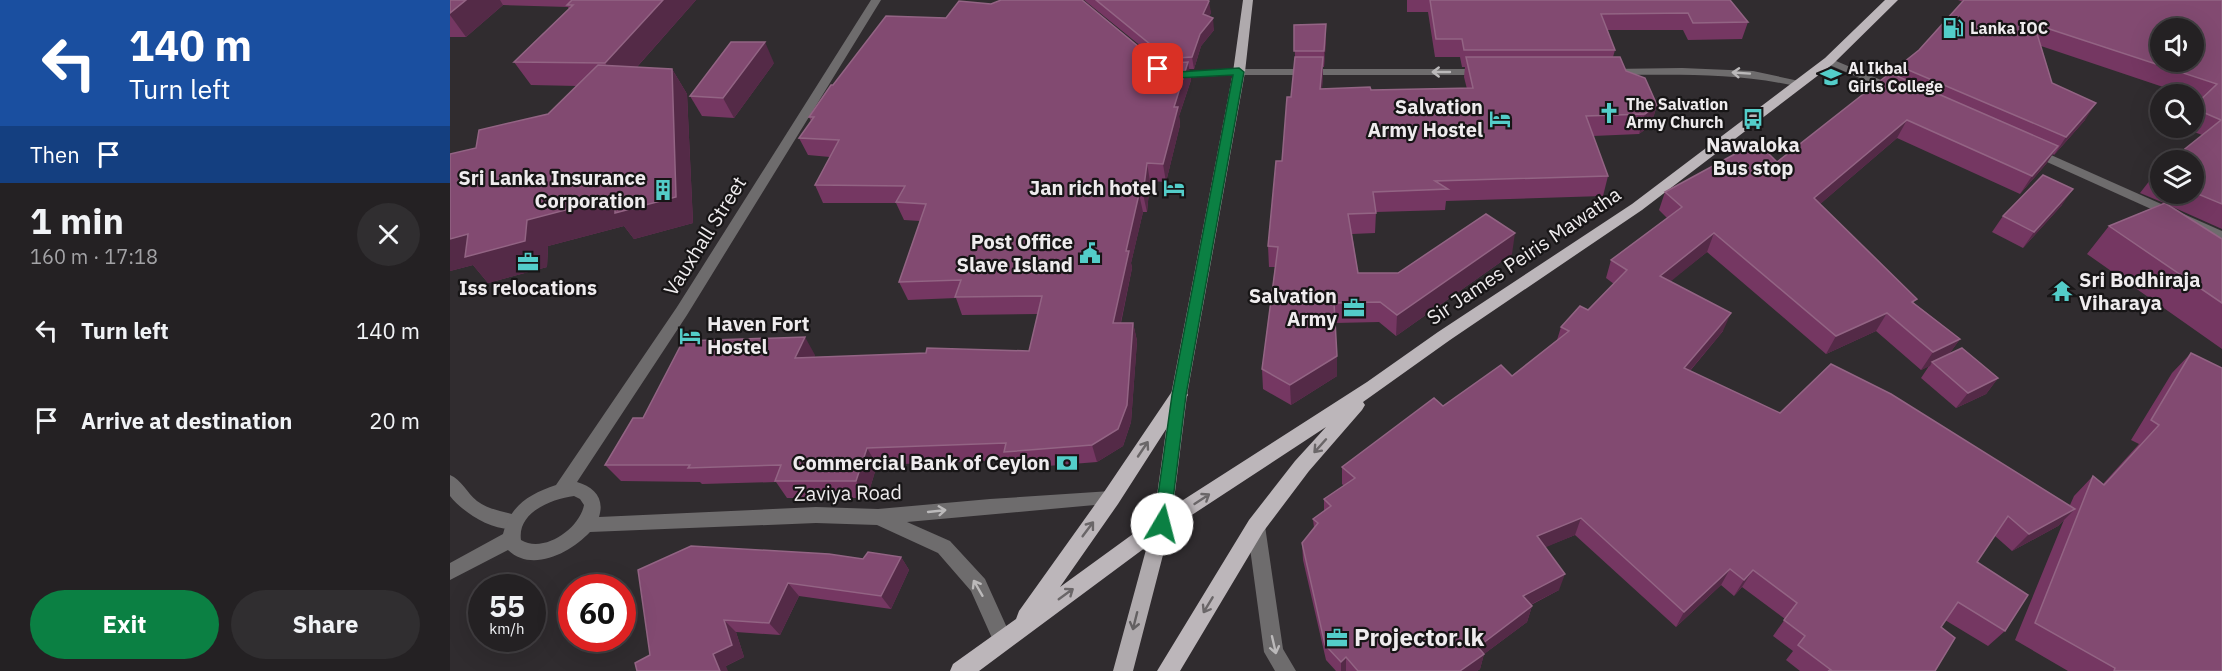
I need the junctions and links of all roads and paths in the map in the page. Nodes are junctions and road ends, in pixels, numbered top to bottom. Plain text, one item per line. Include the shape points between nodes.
1 (876, 0) edge
2 (1248, 0) edge
3 (1892, 0) edge
4 (1829, 61) junction
5 (1158, 69) edge
6 (1239, 72) junction
7 (1503, 72) edge
8 (1599, 72) edge
9 (1798, 84) junction
10 (1905, 94) edge
11 (2025, 148) edge
12 (2222, 236) edge
13 (1373, 387) junction
14 (1179, 395) junction
15 (450, 482) edge
16 (562, 490) junction
17 (1111, 498) junction
18 (878, 517) junction
19 (1162, 524) junction
20 (585, 525) junction
21 (1256, 526) junction
22 (513, 530) junction
23 (450, 572) edge
24 (1011, 635) junction
25 (961, 671) edge
26 (1122, 671) edge
27 (1168, 671) edge
28 (1286, 671) edge

1 - 16 street, Vauxhall Street via 682,311
2 - 6 main road
3 - 4 highway, Sir James Peiris Mawatha
4 - 9 highway, Sir James Peiris Mawatha
4 - 10 street
5 - 6 street via 1177,75
7 -> 6 street
6 - 14 main road
9 -> 8 street via 1769,75 1730,72
9 - 13 highway, Sir James Peiris Mawatha via 1637,207
11 - 12 street
19 -> 13 highway, Sir James Peiris Mawatha
13 -> 21 highway via 1302,466
17 -> 14 highway
14 - 19 main road
15 - 22 street via 462,500
16 - 20 street via 584,491 591,497 593,505
16 - 22 street via 536,500
18 -> 17 street, Zaviya Road
24 -> 17 highway
18 - 20 street, Zaviya Road via 816,515
24 -> 18 street via 978,585 944,547
24 -> 19 highway, Sir James Peiris Mawatha
19 -> 26 main road
20 - 22 street via 562,544 535,552 515,546
21 -> 27 highway
21 -> 28 street via 1274,652
22 - 23 street
24 - 25 highway, Sir James Peiris Mawatha

